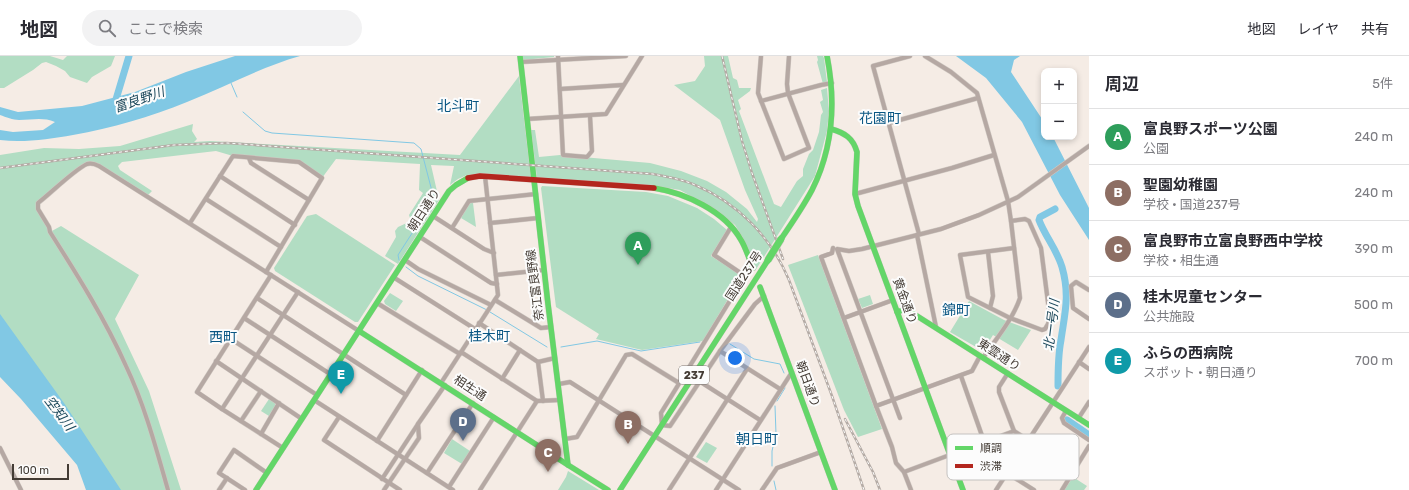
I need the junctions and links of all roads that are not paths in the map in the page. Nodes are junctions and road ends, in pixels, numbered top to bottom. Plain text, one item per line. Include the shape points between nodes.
1 (530, 56) edge
2 (626, 56) edge
3 (642, 56) edge
4 (761, 56) edge
5 (789, 56) edge
6 (827, 56) edge
7 (910, 56) edge
8 (925, 56) edge
9 (558, 58) edge
10 (520, 59) edge
11 (530, 62) junction
12 (833, 83) junction
13 (623, 85) junction
14 (560, 89) junction
15 (788, 93) junction
16 (978, 98) junction
17 (761, 101) junction
18 (590, 116) junction
19 (561, 117) junction
20 (527, 119) junction
21 (889, 123) junction
22 (831, 129) junction
23 (1089, 146) edge
24 (994, 155) junction
25 (249, 158) junction
26 (220, 176) junction
27 (485, 176) junction
28 (534, 180) junction
29 (905, 181) junction
30 (536, 194) junction
31 (855, 194) junction
32 (206, 199) junction
33 (487, 199) junction
34 (309, 200) junction
35 (1008, 201) junction
36 (433, 216) junction
37 (538, 218) junction
38 (1011, 221) junction
39 (190, 223) junction
40 (490, 223) junction
41 (295, 225) junction
42 (731, 227) junction
43 (452, 228) junction
44 (918, 235) junction
45 (420, 237) junction
46 (873, 246) junction
47 (281, 247) junction
48 (833, 248) dead end
49 (1014, 248) junction
50 (988, 252) junction
51 (494, 253) junction
52 (405, 260) junction
53 (753, 268) dead end
54 (544, 270) junction
55 (266, 272) junction
56 (271, 275) junction
57 (496, 276) junction
58 (393, 277) junction
59 (497, 284) junction
60 (760, 287) dead end
61 (1089, 290) edge
62 (298, 292) junction
63 (764, 296) junction
64 (257, 298) junction
65 (495, 300) junction
66 (893, 300) junction
67 (378, 303) junction
68 (990, 308) junction
69 (489, 309) junction
70 (860, 312) junction
71 (897, 312) junction
72 (282, 316) junction
73 (244, 318) junction
74 (844, 318) junction
75 (1010, 318) junction
76 (1089, 319) edge
77 (479, 323) junction
78 (551, 327) junction
79 (936, 327) junction
80 (475, 329) junction
81 (359, 331) junction
82 (270, 334) junction
83 (231, 338) junction
84 (1089, 347) edge
85 (520, 350) junction
86 (720, 351) junction
87 (460, 353) junction
88 (343, 355) junction
89 (257, 356) junction
90 (982, 357) junction
91 (555, 358) junction
92 (216, 361) junction
93 (538, 362) junction
94 (1079, 362) junction
95 (747, 369) junction
96 (1089, 369) edge
97 (422, 370) junction
98 (792, 371) junction
99 (1008, 373) junction
100 (330, 374) junction
101 (961, 376) junction
102 (502, 378) junction
103 (242, 379) junction
104 (699, 381) junction
105 (679, 383) junction
106 (443, 384) junction
107 (559, 384) junction
108 (925, 388) junction
109 (780, 389) junction
110 (261, 391) junction
111 (406, 395) junction
112 (315, 397) junction
113 (728, 399) junction
114 (560, 400) junction
115 (599, 400) junction
116 (893, 400) junction
117 (537, 401) junction
118 (543, 401) junction
119 (1053, 402) junction
120 (1089, 402) edge
121 (472, 403) junction
122 (279, 404) junction
123 (876, 406) junction
124 (222, 409) junction
125 (1066, 411) junction
126 (339, 417) junction
127 (494, 417) junction
128 (302, 418) junction
129 (900, 418) dead end
130 (1078, 419) junction
131 (760, 420) junction
132 (241, 421) junction
133 (418, 424) junction
134 (662, 425) junction
135 (1089, 425) edge
136 (1014, 431) junction
137 (518, 432) junction
138 (261, 434) junction
139 (981, 434) edge
140 (1006, 434) edge
141 (1019, 434) edge
142 (1032, 434) edge
143 (655, 437) junction
144 (565, 439) junction
145 (1089, 440) edge
146 (377, 442) junction
147 (947, 446) edge
148 (1089, 446) edge
149 (0, 448) edge
150 (283, 448) junction
151 (821, 452) junction
152 (398, 455) junction
153 (947, 455) edge
154 (689, 458) junction
155 (404, 459) junction
156 (1079, 462) edge
157 (568, 465) junction
158 (904, 472) junction
159 (267, 473) junction
160 (427, 473) junction
161 (227, 478) junction
162 (382, 479) junction
163 (722, 480) junction
164 (959, 480) edge
165 (1003, 480) edge
166 (1015, 480) edge
167 (1068, 480) edge
168 (389, 483) junction
169 (451, 489) edge
170 (21, 490) edge
171 (168, 490) edge
172 (219, 490) edge
173 (245, 490) edge
174 (256, 490) edge
175 (384, 490) edge
176 (400, 490) edge
177 (480, 490) edge
178 (608, 490) edge
179 (620, 490) edge
180 (669, 490) edge
181 (716, 490) edge
182 (739, 490) edge
183 (762, 490) edge
184 (835, 490) edge
185 (911, 490) edge
186 (963, 490) edge
187 (996, 490) edge
188 (1034, 490) edge
189 (1062, 490) edge

1 - 11 street
2 - 9 street
3 - 13 street
4 - 17 street via 758,93
5 - 15 street
6 - 12 main road, 国道237号 / 237
7 - 21 street via 873,66
8 - 16 street via 951,72 977,93
9 - 11 street
9 - 14 street
10 - 11 street
10 - 20 main road, 奈江富良野線
12 - 15 street
12 - 22 main road, 国道237号 / 237
13 - 14 street
13 - 18 street via 606,114
14 - 19 street
15 - 17 street
15 - 17 street via 808,148 784,160
16 - 21 street
16 - 24 street
18 - 19 street
18 - 19 street via 592,151 587,157 563,155
19 - 20 street
20 - 28 main road, 奈江富良野線
21 - 29 street
22 - 31 main road, 黄金通り via 847,135 856,146
22 - 134 main road, 国道237号 / 237, bridge via 818,177 803,206
23 - 35 street via 1018,197
24 - 29 street
24 - 35 street
25 - 26 street via 233,156
25 - 34 street via 251,163
25 - 34 street via 298,162 322,178
26 - 32 street
26 - 41 street
27 - 28 main road, 朝日通り
27 - 33 street
27 - 36 main road, 朝日通り via 468,178 456,185
28 - 30 main road, 奈江富良野線
28 - 42 main road, 朝日通り via 648,187 671,191 700,203 718,214
29 - 31 street
29 - 44 street
30 - 33 street
30 - 37 main road, 奈江富良野線
31 - 46 main road, 黄金通り
32 - 39 street
32 - 47 street
33 - 40 street
33 - 43 street via 469,201
34 - 41 street
35 - 38 street
35 - 44 street via 963,221
36 - 43 street
36 - 45 main road, 朝日通り
37 - 40 street
37 - 54 main road, 奈江富良野線
38 - 49 street
38 - 75 street via 1029,221 1041,248 1050,318 1042,330
39 - 55 street
39 - 171 street via 95,164 77,170 37,206 100,314 127,368
40 - 51 street
41 - 47 street
42 - 53 main road, 朝日通り via 741,239
42 - 105 street via 714,255 745,276
43 - 51 street
44 - 46 street
44 - 79 street
45 - 52 main road, 朝日通り
45 - 59 street via 491,283
46 - 66 main road, 黄金通り
46 - 70 street via 854,251 837,249
47 - 55 street
48 - 74 street via 832,253 821,257
49 - 50 street
49 - 75 street via 1020,298
50 - 68 street via 993,296
50 - 68 street via 960,256 968,297
51 - 57 street
52 - 58 main road, 朝日通り
52 - 69 street
54 - 57 street
54 - 78 main road, 奈江富良野線
55 - 56 street
56 - 62 street
56 - 64 street
57 - 59 street
58 - 67 main road, 朝日通り
58 - 80 street
59 - 65 street via 498,295
60 - 63 main road, 朝日通り
61 - 76 street via 1076,282 1071,286 1073,308
62 - 72 street
62 - 81 street
63 - 86 street via 755,304
63 - 98 main road, 朝日通り
64 - 72 street
64 - 73 street
65 - 69 street
65 - 78 street via 541,328
66 - 70 street
66 - 71 main road, 黄金通り
67 - 81 main road, 朝日通り
67 - 87 street
68 - 75 street
69 - 77 street
70 - 74 street
70 - 116 street
71 - 79 main road, 東雲通り via 906,309
71 - 108 main road, 黄金通り
72 - 82 street
72 - 88 street
73 - 82 street
73 - 83 street
74 - 123 street
75 - 90 street
77 - 80 street
77 - 85 street
78 - 91 main road, 奈江富良野線
79 - 90 main road, 東雲通り
80 - 87 street
81 - 88 main road, 朝日通り
81 - 97 main road, 相生通
82 - 89 street
82 - 100 street
83 - 89 street
83 - 92 street
84 - 94 street
85 - 93 street
85 - 102 street
86 - 95 street
86 - 104 street
87 - 102 street
87 - 106 street
88 - 100 main road, 朝日通り
88 - 111 street
89 - 103 street
89 - 112 street
90 - 99 main road, 東雲通り
90 - 101 street via 972,371
91 - 93 street
91 - 107 main road, 奈江富良野線
92 - 103 street
92 - 124 street via 197,392
93 - 118 street
94 - 96 street
94 - 119 street
95 - 109 street
95 - 113 street
97 - 106 main road, 相生通
97 - 111 street
98 - 109 street
98 - 151 main road, 朝日通り
99 - 119 main road, 東雲通り
99 - 136 street via 999,387 999,392
100 - 112 main road, 朝日通り
101 - 108 street
101 - 139 street
102 - 117 street
103 - 110 street
103 - 124 street
104 - 113 street
104 - 134 street via 670,426
105 - 115 street via 632,354 626,355
105 - 134 street via 661,413
106 - 121 main road, 相生通
106 - 133 street
107 - 114 main road, 奈江富良野線
107 - 115 street via 570,382
108 - 116 street
108 - 147 main road, 黄金通り
109 - 131 street
110 - 122 street
110 - 132 street
111 - 146 street
112 - 126 street
112 - 128 main road, 朝日通り
113 - 131 street
113 - 154 street
114 - 118 street
114 - 144 main road, 奈江富良野線
115 - 143 street
115 - 144 street via 577,437
116 - 123 street
116 - 129 street
117 - 118 street
117 - 137 street
119 - 125 main road, 東雲通り
119 - 142 street
120 - 130 street
121 - 127 main road, 相生通
121 - 160 street
122 - 128 street
122 - 138 street
123 - 158 street via 896,463
124 - 132 street
125 - 130 main road, 東雲通り
125 - 145 street via 1062,418 1064,423
126 - 146 street
126 - 162 street via 324,440
127 - 137 main road, 相生通
127 - 169 street
128 - 150 main road, 朝日通り
130 - 135 main road, 東雲通り
131 - 163 street
132 - 138 street
133 - 152 street
133 - 155 street via 419,438
134 - 143 main road, 国道237号 / 237
136 - 140 street
136 - 141 street
137 - 157 main road, 相生通
137 - 177 street
138 - 150 street
143 - 154 street
143 - 179 main road, 国道237号 / 237
144 - 157 main road, 奈江富良野線
146 - 152 street
148 - 156 street
149 - 170 street
150 - 159 main road, 朝日通り
151 - 183 street via 777,468
151 - 184 main road, 朝日通り
152 - 155 street
152 - 162 street
153 - 158 street
154 - 163 street
154 - 180 street
155 - 160 street
155 - 168 street
157 - 178 main road
158 - 185 street
159 - 161 street via 234,450 219,473
159 - 174 main road, 朝日通り
160 - 169 street
161 - 172 street
161 - 173 street
162 - 168 street
163 - 181 street
163 - 182 street
164 - 186 main road, 黄金通り
165 - 187 street
166 - 188 street
167 - 189 street
168 - 175 street
168 - 176 street

